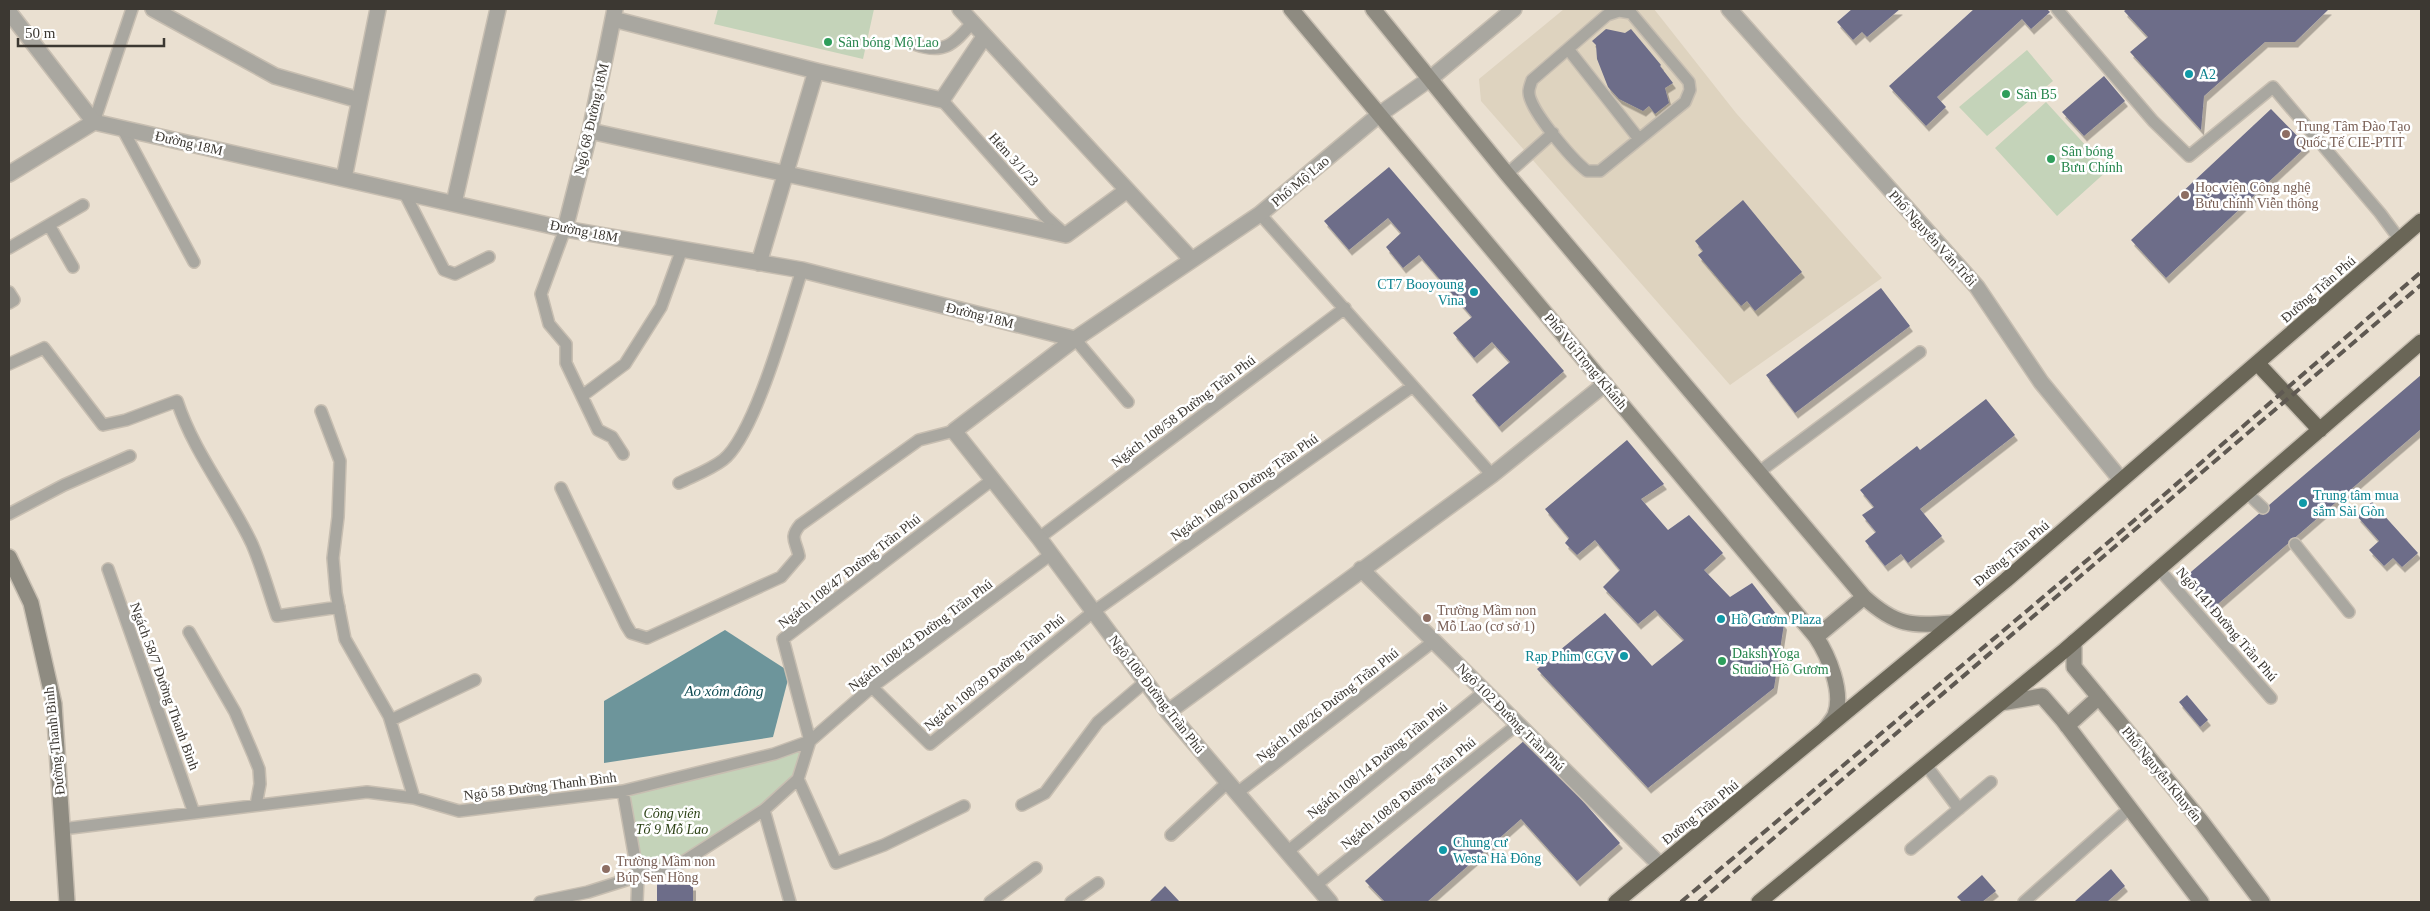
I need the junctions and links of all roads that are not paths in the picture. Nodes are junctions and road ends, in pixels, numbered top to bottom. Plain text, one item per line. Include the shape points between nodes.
1 (132, 9) edge
2 (153, 9) edge
3 (378, 9) edge
4 (498, 9) edge
5 (960, 9) edge
6 (1291, 9) edge
7 (1373, 9) edge
8 (1514, 9) edge
9 (1729, 9) edge
10 (2057, 9) edge
11 (9, 12) edge
12 (614, 14) edge
13 (972, 23) junction
14 (984, 37) junction
15 (914, 44) dead end
16 (1568, 49) junction
17 (816, 71) junction
18 (1431, 78) junction
19 (359, 100) junction
20 (942, 100) junction
21 (1380, 114) junction
22 (94, 122) junction
23 (122, 128) junction
24 (590, 131) junction
25 (1553, 133) junction
26 (1639, 139) junction
27 (9, 174) edge
28 (1507, 174) junction
29 (785, 175) junction
30 (344, 178) junction
31 (1126, 191) junction
32 (404, 192) junction
33 (454, 203) junction
34 (83, 205) dead end
35 (1260, 214) junction
36 (2421, 222) edge
37 (49, 225) junction
38 (565, 229) junction
39 (1066, 235) junction
40 (2400, 240) junction
41 (9, 248) edge
42 (682, 249) junction
43 (489, 257) dead end
44 (1192, 260) junction
45 (194, 262) dead end
46 (759, 262) junction
47 (73, 267) dead end
48 (802, 270) junction
49 (9, 292) edge
50 (9, 303) edge
51 (1346, 308) junction
52 (1075, 339) junction
53 (2421, 342) edge
54 (1920, 352) dead end
55 (2257, 363) junction
56 (9, 364) edge
57 (1605, 384) junction
58 (1413, 386) junction
59 (582, 396) junction
60 (1128, 402) dead end
61 (321, 411) dead end
62 (2320, 430) junction
63 (954, 431) junction
64 (622, 454) dead end
65 (130, 456) dead end
66 (1759, 472) junction
67 (1492, 475) junction
68 (992, 480) junction
69 (2122, 480) junction
70 (679, 483) dead end
71 (561, 488) dead end
72 (2247, 493) junction
73 (2263, 508) dead end
74 (9, 514) edge
75 (1039, 538) junction
76 (2294, 544) dead end
77 (1050, 555) junction
78 (9, 557) edge
79 (108, 569) dead end
80 (1361, 569) junction
81 (2159, 569) junction
82 (1864, 597) junction
83 (339, 607) junction
84 (1094, 612) junction
85 (2349, 612) dead end
86 (1953, 623) junction
87 (189, 632) dead end
88 (1816, 637) junction
89 (1434, 641) junction
90 (2074, 642) junction
91 (475, 680) dead end
92 (1145, 682) junction
93 (872, 687) junction
94 (1485, 692) junction
95 (2099, 697) junction
96 (2271, 698) dead end
97 (2001, 704) junction
98 (1168, 712) junction
99 (391, 720) junction
100 (1518, 724) junction
101 (2067, 726) junction
102 (1825, 729) junction
103 (810, 741) junction
104 (1926, 765) junction
105 (798, 779) junction
106 (1991, 782) dead end
107 (1233, 788) junction
108 (622, 791) junction
109 (414, 798) junction
110 (256, 805) junction
111 (1022, 805) dead end
112 (964, 806) dead end
113 (2130, 808) junction
114 (1959, 809) junction
115 (764, 810) junction
116 (194, 813) junction
117 (62, 829) junction
118 (1170, 835) dead end
119 (1911, 849) dead end
120 (1287, 852) junction
121 (1660, 865) junction
122 (1036, 868) dead end
123 (638, 876) junction
124 (1098, 883) dead end
125 (1316, 886) junction
126 (67, 902) edge
127 (540, 902) edge
128 (637, 902) edge
129 (790, 902) edge
130 (990, 902) edge
131 (1072, 902) edge
132 (1330, 902) edge
133 (1616, 902) edge
134 (1760, 902) edge
135 (2024, 902) edge
136 (2200, 902) edge
137 (2262, 902) edge

1 - 22 lane
2 - 19 street via 275,76
3 - 19 street
4 - 33 street
5 - 13 street
6 - 21 main road, Phố Vũ Trọng Khánh
7 - 18 main road
8 - 18 street, Phố Mộ Lao
9 - 69 street, Phố Nguyễn Văn Trỗi via 1977,287 2041,382
10 - 40 lane via 2153,121 2190,156 2273,87
11 - 22 street
12 - 17 street
12 - 24 street, Ngõ 68 Đường 18M
13 - 14 street
13 - 15 lane via 947,47 933,49
14 - 20 street
14 - 31 street
16 - 25 lane via 1532,80 1528,92 1533,107
16 - 26 lane
16 - 26 lane via 1607,15 1619,11 1631,13 1689,82 1686,102
17 - 20 street
17 - 29 street
18 - 21 street, Phố Mộ Lao
18 - 28 main road
19 - 30 street
20 - 39 lane, Hẻm 3/1/23 via 1045,216
21 - 35 street, Phố Mộ Lao
21 - 57 main road, Phố Vũ Trọng Khánh
22 - 23 street, Đường 18M
22 - 27 street
23 - 30 street, Đường 18M
23 - 45 lane
24 - 29 street
24 - 38 street, Ngõ 68 Đường 18M
25 - 26 lane via 1576,163 1587,171 1600,171
25 - 28 lane
28 - 66 main road
29 - 39 street
29 - 46 street
30 - 32 street, Đường 18M
31 - 39 street
31 - 44 street
32 - 33 street, Đường 18M
32 - 43 lane via 444,270 455,274
33 - 38 street, Đường 18M
34 - 37 lane
35 - 44 street, Phố Mộ Lao
35 - 51 lane
36 - 40 highway, Đường Trần Phú
37 - 41 lane
37 - 47 lane
38 - 42 street, Đường 18M
38 - 59 lane via 542,294 549,324 566,344 566,363
40 - 55 highway, Đường Trần Phú
42 - 46 street, Đường 18M
42 - 59 lane via 661,307 625,364
44 - 52 street, Phố Mộ Lao
46 - 48 street, Đường 18M
48 - 52 street, Đường 18M
48 - 70 lane via 763,386 732,451 722,460
49 - 50 lane via 14,300
51 - 58 lane
51 - 75 lane, Ngách 108/58 Đường Trần Phú
52 - 60 lane
52 - 63 street, Phố Mộ Lao
53 - 62 highway
54 - 66 lane
55 - 62 highway
55 - 69 highway, Đường Trần Phú
56 - 83 lane via 44,348 103,426 177,401 207,466 252,544 277,616
57 - 67 street
57 - 88 main road, Phố Vũ Trọng Khánh
58 - 67 lane
58 - 84 lane, Ngách 108/50 Đường Trần Phú
59 - 64 lane via 598,430 612,437
61 - 83 lane via 340,461 333,558
62 - 72 highway
63 - 68 street, Ngõ 108 Đường Trần Phú
63 - 71 lane via 919,440 800,525 793,533 792,542 799,556 781,577 648,638 631,633 626,625
65 - 74 lane
66 - 82 main road
67 - 80 street
68 - 75 street, Ngõ 108 Đường Trần Phú
68 - 103 lane, Ngách 108/47 Đường Trần Phú via 782,639
69 - 86 highway, Đường Trần Phú
72 - 73 lane
72 - 81 highway
75 - 77 street, Ngõ 108 Đường Trần Phú
76 - 85 lane
77 - 84 street, Ngõ 108 Đường Trần Phú
77 - 93 lane, Ngách 108/43 Đường Trần Phú
78 - 117 main road, Đường Thanh Bình via 31,603 54,704
79 - 116 lane, Ngách 58/7 Đường Thanh Bình
80 - 89 street, Ngõ 102 Đường Trần Phú
80 - 98 street
81 - 90 highway
81 - 96 lane, Ngõ 141 Đường Trần Phú
82 - 86 main road via 1881,613 1896,620 1911,624
82 - 88 main road
83 - 99 lane via 345,639
84 - 92 street, Ngõ 108 Đường Trần Phú
84 - 93 lane, Ngách 108/39 Đường Trần Phú via 930,744
86 - 102 highway, Đường Trần Phú
87 - 110 lane via 234,712 253,754 260,784
88 - 102 main road, Phố Vũ Trọng Khánh via 1834,673 1836,714
89 - 94 street, Ngõ 102 Đường Trần Phú
89 - 107 lane, Ngách 108/26 Đường Trần Phú
90 - 95 main road, Phố Nguyễn Khuyến via 2074,667
90 - 97 highway
91 - 99 lane
92 - 98 street, Ngõ 108 Đường Trần Phú
92 - 111 lane via 1098,722 1045,793
93 - 103 lane, Ngách 108/43 Đường Trần Phú
94 - 100 street, Ngõ 102 Đường Trần Phú
94 - 120 lane, Ngách 108/14 Đường Trần Phú
95 - 101 main road
95 - 137 main road, Phố Nguyễn Khuyến via 2201,821
97 - 101 main road via 2042,696
97 - 104 highway
98 - 107 street, Ngõ 108 Đường Trần Phú
99 - 109 lane
100 - 121 street, Ngõ 102 Đường Trần Phú
100 - 125 lane, Ngách 108/8 Đường Trần Phú
101 - 113 main road
102 - 121 highway, Đường Trần Phú
103 - 105 lane
103 - 108 lane, Ngõ 58 Đường Thanh Bình via 774,754
104 - 114 lane
104 - 134 highway
105 - 112 lane via 836,863 884,845
105 - 115 lane
106 - 114 lane
107 - 118 lane, Ngách 108/26 Đường Trần Phú
107 - 120 street, Ngõ 108 Đường Trần Phú
108 - 109 lane, Ngõ 58 Đường Thanh Bình via 459,811
108 - 123 lane
109 - 110 lane, Ngõ 58 Đường Thanh Bình via 367,792
110 - 116 lane, Ngõ 58 Đường Thanh Bình
113 - 135 lane
113 - 136 main road
114 - 119 lane
115 - 123 lane via 683,862
115 - 129 lane
116 - 117 lane, Ngõ 58 Đường Thanh Bình
117 - 126 main road, Đường Thanh Bình
120 - 125 street, Ngõ 108 Đường Trần Phú
121 - 133 highway, Đường Trần Phú
122 - 130 lane
123 - 127 lane via 588,892
123 - 128 lane
124 - 131 lane
125 - 132 street, Ngõ 108 Đường Trần Phú

